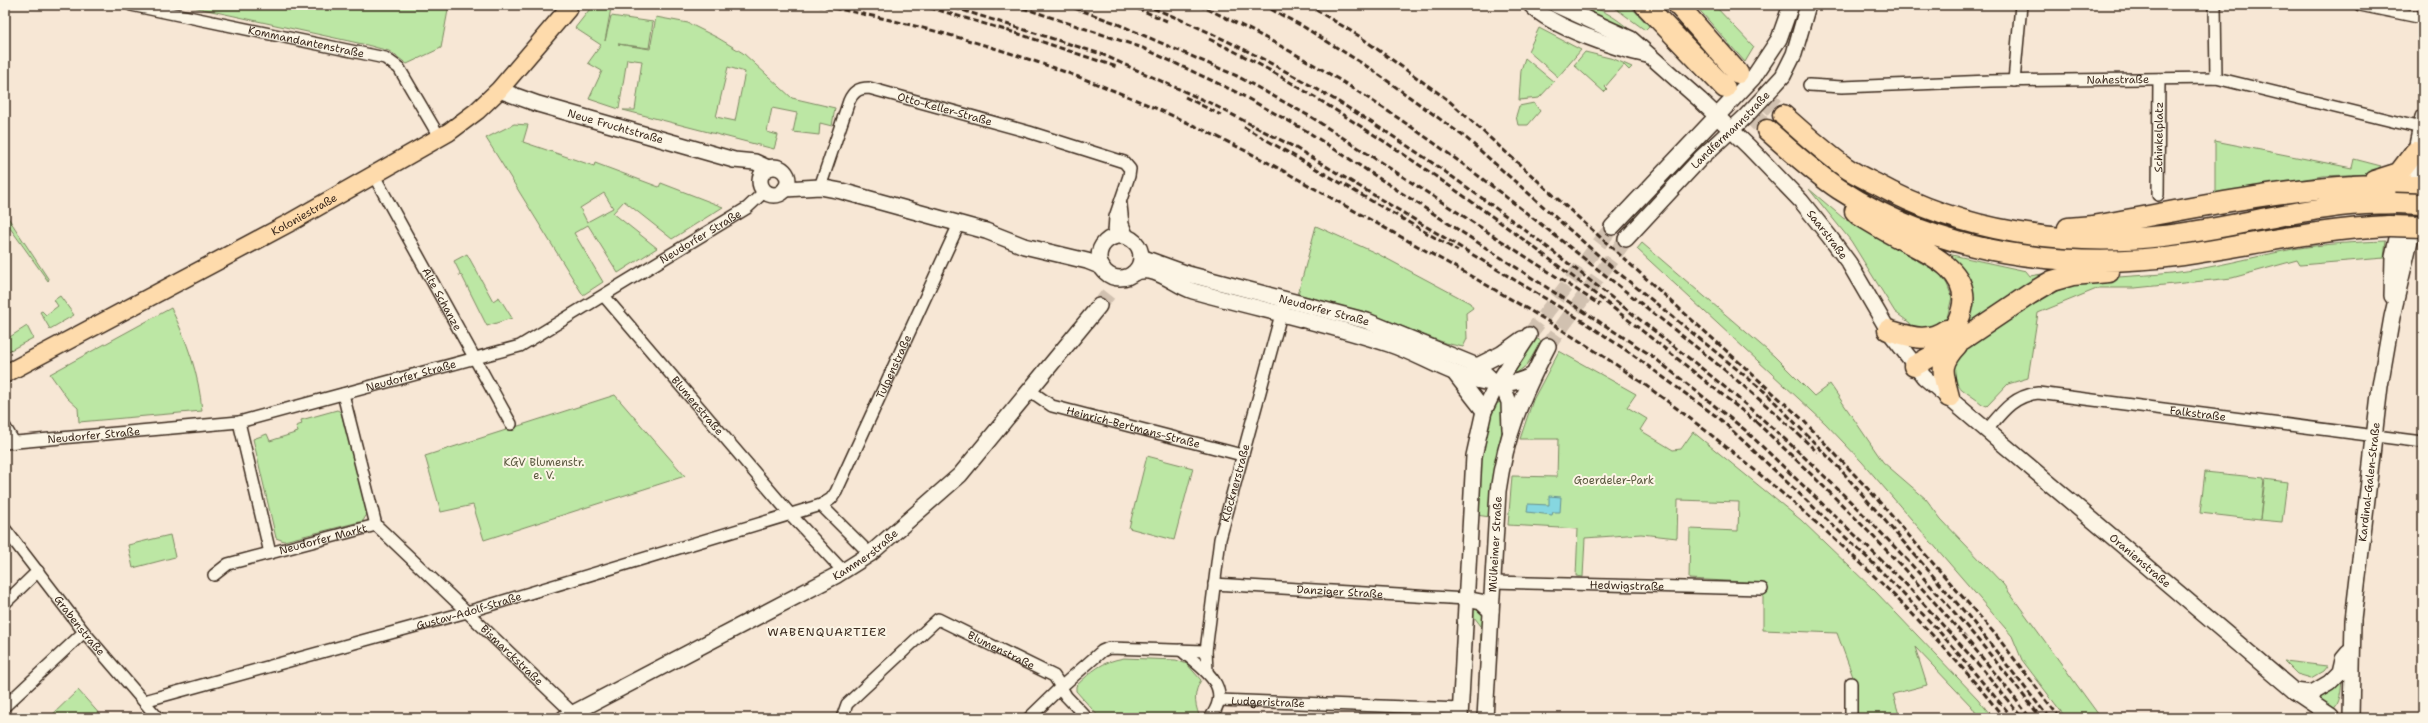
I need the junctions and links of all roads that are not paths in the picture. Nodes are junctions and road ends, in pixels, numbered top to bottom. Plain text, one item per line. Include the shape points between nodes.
1 (131, 5) edge
2 (1556, 5) edge
3 (1645, 5) edge
4 (1678, 5) edge
5 (1791, 5) edge
6 (1808, 5) edge
7 (2021, 5) edge
8 (2216, 5) edge
9 (2360, 5) edge
10 (1534, 8) edge
11 (568, 9) dead end
12 (2423, 18) edge
13 (1647, 55) junction
14 (1738, 73) tunnel mouth
15 (2216, 78) junction
16 (2159, 79) junction
17 (2014, 81) junction
18 (1809, 85) dead end
19 (1725, 88) tunnel mouth
20 (499, 90) junction
21 (1716, 114) junction
22 (1783, 115) tunnel mouth
23 (2422, 123) edge
24 (1731, 129) junction
25 (1767, 130) tunnel mouth
26 (440, 138) junction
27 (2415, 152) junction
28 (765, 171) junction
29 (373, 174) junction
30 (787, 183) junction
31 (822, 184) junction
32 (2355, 185) junction
33 (2419, 186) edge
34 (1838, 188) junction
35 (765, 191) junction
36 (2158, 194) dead end
37 (1121, 204) junction
38 (2423, 204) edge
39 (959, 224) junction
40 (1984, 226) junction
41 (1612, 227) tunnel mouth
42 (2423, 227) edge
43 (986, 231) junction
44 (1128, 237) junction
45 (1626, 239) tunnel mouth
46 (1106, 244) junction
47 (2183, 255) junction
48 (1141, 257) junction
49 (1102, 267) junction
50 (1134, 273) junction
51 (604, 296) junction
52 (1285, 299) junction
53 (1099, 306) tunnel mouth
54 (1962, 310) junction
55 (1280, 314) junction
56 (1888, 330) junction
57 (1962, 339) junction
58 (1548, 346) tunnel mouth
59 (474, 358) junction
60 (1914, 366) junction
61 (1476, 373) junction
62 (5, 374) edge
63 (1456, 375) junction
64 (1531, 376) junction
65 (1497, 384) junction
66 (1029, 390) junction
67 (343, 394) junction
68 (1949, 398) junction
69 (1484, 411) junction
70 (239, 422) junction
71 (511, 424) dead end
72 (5, 427) edge
73 (1510, 429) junction
74 (1987, 430) junction
75 (2373, 437) junction
76 (10, 442) edge
77 (2423, 442) edge
78 (1242, 455) junction
79 (821, 504) junction
80 (791, 515) junction
81 (376, 525) junction
82 (5, 529) edge
83 (270, 553) junction
84 (870, 554) junction
85 (38, 571) junction
86 (843, 571) junction
87 (214, 576) dead end
88 (1493, 582) junction
89 (1214, 584) junction
90 (1762, 589) dead end
91 (1466, 599) junction
92 (5, 604) edge
93 (1491, 611) junction
94 (467, 612) junction
95 (84, 632) junction
96 (2352, 648) junction
97 (1181, 650) junction
98 (1206, 651) junction
99 (1206, 671) junction
100 (1851, 682) dead end
101 (1061, 687) junction
102 (2294, 691) junction
103 (1219, 700) junction
104 (144, 701) junction
105 (5, 706) edge
106 (1460, 714) edge
107 (572, 716) edge
108 (2340, 717) edge
109 (158, 718) edge
110 (842, 718) edge
111 (1029, 718) edge
112 (1087, 718) edge
113 (1210, 718) edge
114 (1485, 718) edge
115 (1851, 718) edge
116 (2314, 718) edge

1 - 26 street, Kommandantenstraße via 385,58 399,68
2 - 13 main road, Saarstraße via 1631,39
3 - 19 highway
4 - 14 highway
5 - 21 main road, Landfermannstraße via 1768,58 1753,78
6 - 24 main road, Landfermannstraße via 1796,48 1782,76
7 - 17 street
8 - 15 street
9 - 12 street
10 - 13 main road, Saarstraße via 1566,28 1627,51
11 - 20 main road, Koloniestraße
13 - 21 main road, Saarstraße
15 - 16 street, Nahestraße
15 - 23 street, Nahestraße
16 - 17 street, Nahestraße
16 - 36 street, Schinkelplatz
17 - 18 street, Nahestraße via 1842,87
20 - 26 main road, Koloniestraße via 477,111
20 - 28 main road, Neue Fruchtstraße via 538,104
21 - 24 main road, Saarstraße
21 - 41 main road, Landfermannstraße
22 - 40 highway via 1847,168 1890,192 1922,206
23 - 27 main road, Kardinal-Galen-Straße
24 - 45 main road, Landfermannstraße
24 - 56 main road, Saarstraße via 1801,201 1829,236 1849,263
25 - 34 highway
26 - 29 main road, Koloniestraße
27 - 32 highway via 2398,173 2386,179
27 - 33 main road, Kardinal-Galen-Straße
28 - 30 main road via 780,168
28 - 35 main road via 761,184
29 - 59 street, Alte Schanze
29 - 62 main road, Koloniestraße via 291,222
30 - 31 main road
30 - 35 main road via 776,194
31 - 37 street, Otto-Keller-Straße via 848,101 853,93 862,88 869,88 1124,162 1130,169
31 - 39 main road
32 - 33 highway
32 - 40 highway via 2269,195 2093,226
33 - 75 main road, Kardinal-Galen-Straße via 2392,317
34 - 47 highway via 1905,223 1948,238 2010,253 2106,260
34 - 54 highway via 1859,215 1930,254 1952,272 1962,288
35 - 51 street, Neudorfer Straße via 747,208
37 - 44 street via 1123,224
37 - 46 street via 1114,217 1114,232
38 - 40 highway, bridge via 2333,207 2164,236 2119,240 2043,237
39 - 43 main road
39 - 79 street, Tulpenstraße via 836,492 831,499
42 - 47 highway, bridge via 2389,226 2329,230
43 - 46 main road via 1032,238 1088,252
43 - 49 main road via 1024,246
44 - 46 main road
44 - 48 main road via 1138,245
46 - 49 main road via 1100,258
47 - 57 highway via 2142,270 2073,275 2052,282
48 - 50 main road
48 - 52 main road, Neudorfer Straße via 1188,274
49 - 50 main road via 1114,283
50 - 55 main road, Neudorfer Straße via 1147,270 1191,290
51 - 59 street, Neudorfer Straße via 533,340
51 - 80 street, Blumenstraße
52 - 55 street, Klöcknerstraße
52 - 61 main road, Neudorfer Straße via 1380,325
53 - 66 main road, Kammerstraße
54 - 56 highway via 1947,329 1930,338 1918,339
54 - 60 highway via 1952,331 1928,348
55 - 63 main road, Neudorfer Straße via 1391,345
55 - 78 street, Klöcknerstraße
56 - 60 main road, Saarstraße
57 - 60 highway
57 - 68 highway via 1949,354 1943,367
58 - 64 main road
59 - 67 street, Neudorfer Straße
59 - 71 street, Alte Schanze
60 - 68 main road, Saarstraße
61 - 63 main road, Neudorfer Straße
61 - 65 main road, Neudorfer Straße
61 - 65 main road via 1529,335
63 - 69 main road, Neudorfer Straße
64 - 65 main road via 1512,384
64 - 73 main road, Mülheimer Straße
65 - 69 main road
65 - 73 main road, Neudorfer Straße via 1505,392 1509,402
66 - 78 street, Heinrich-Bertmans-Straße via 1052,406
66 - 84 main road, Kammerstraße via 960,475
67 - 70 street, Neudorfer Straße
67 - 81 street, Neudorfer Markt
68 - 74 main road, Saarstraße
69 - 91 main road via 1474,456
70 - 76 street, Neudorfer Straße
70 - 83 street, Neudorfer Markt
72 - 76 street, Neudorfer Straße
73 - 88 main road, Mülheimer Straße via 1498,491
74 - 75 street, Falkstraße via 2013,401 2038,393
74 - 102 main road, Oranienstraße
75 - 77 street, Falkstraße
75 - 96 main road, Kardinal-Galen-Straße
78 - 89 street, Klöcknerstraße via 1220,539
79 - 80 street
79 - 84 street
80 - 86 street, Blumenstraße
80 - 94 street, Gustav-Adolf-Straße
81 - 83 street, Neudorfer Markt
81 - 94 street, Bismarckstraße
82 - 85 street, Grabenstraße
83 - 87 street via 228,564
84 - 86 main road, Kammerstraße
85 - 92 street
85 - 95 street, Grabenstraße
86 - 107 main road, Kammerstraße
88 - 90 street, Hedwigstraße
88 - 93 main road, Mülheimer Straße
89 - 91 street, Danziger Straße
89 - 98 street, Klöcknerstraße
91 - 93 main road via 1481,602
91 - 106 main road
93 - 114 main road, Mülheimer Straße
94 - 104 street, Gustav-Adolf-Straße
94 - 107 street, Bismarckstraße
95 - 104 street, Grabenstraße
95 - 105 street
96 - 102 main road, Kardinal-Galen-Straße via 2344,659 2340,672 2329,683 2312,692
96 - 108 main road, Kardinal-Galen-Straße via 2350,676
97 - 98 street
97 - 99 street
97 - 101 street via 1109,648 1095,656
98 - 99 street, Klöcknerstraße
99 - 103 street via 1215,682
100 - 115 street
101 - 110 street, Blumenstraße via 1054,676 938,619 847,704
101 - 111 street
101 - 112 street, Blumenstraße
102 - 108 main road, Oranienstraße
102 - 116 main road, Oranienstraße
103 - 106 street, Ludgeristraße
103 - 113 street
104 - 109 street, Grabenstraße

